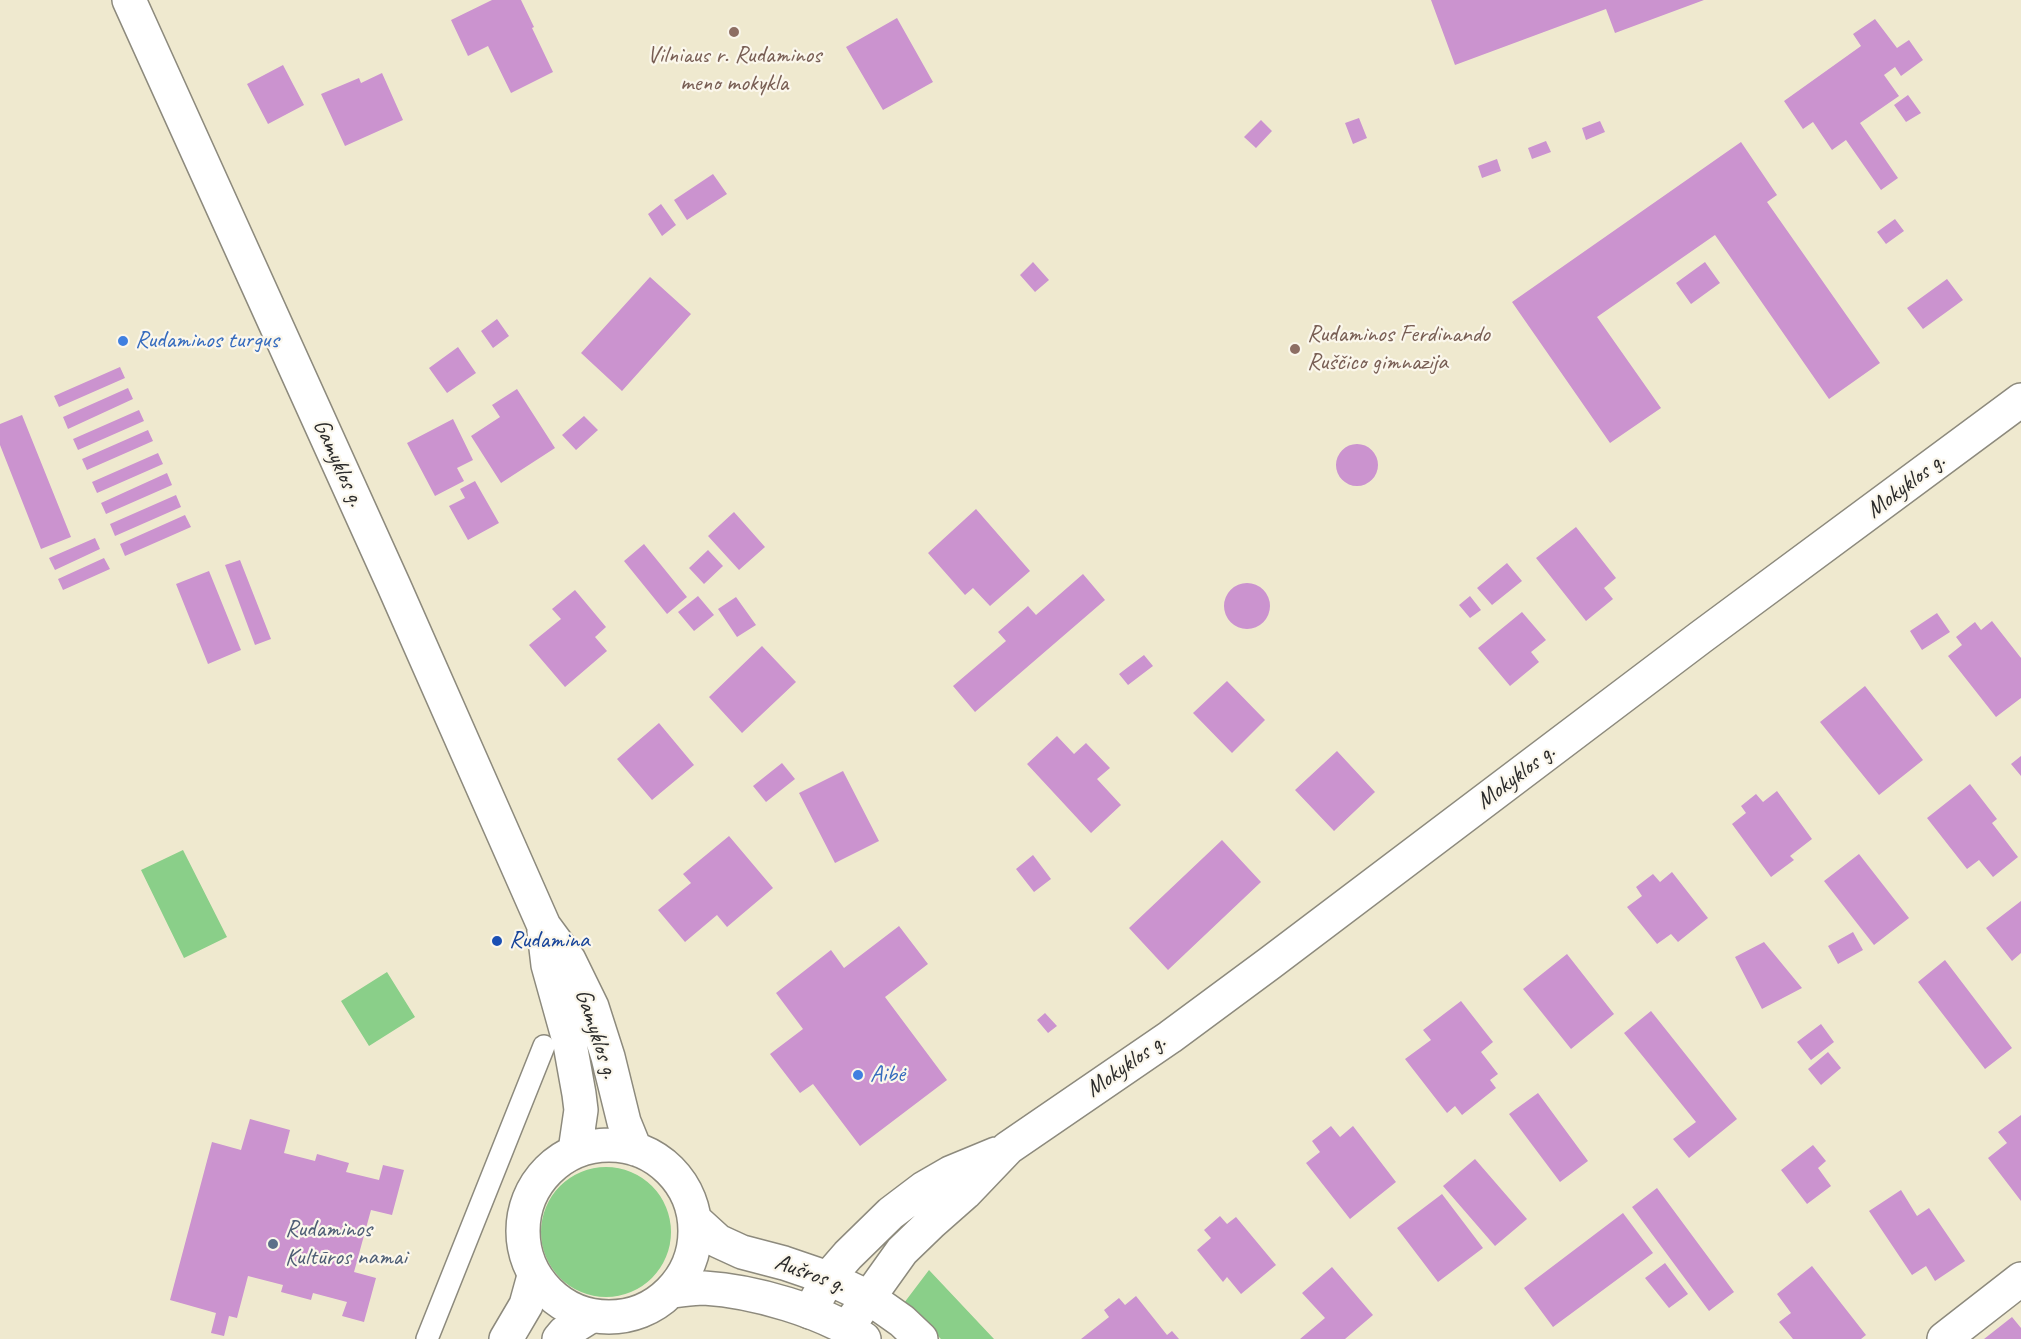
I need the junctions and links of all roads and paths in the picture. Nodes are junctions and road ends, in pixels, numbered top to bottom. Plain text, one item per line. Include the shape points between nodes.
1 (129, 0) edge
2 (2021, 400) edge
3 (544, 926) junction
4 (544, 1046) dead end
5 (1008, 1148) junction
6 (635, 1149) junction
7 (575, 1151) junction
8 (694, 1220) junction
9 (534, 1276) junction
10 (828, 1278) junction
11 (2021, 1279) edge
12 (672, 1291) junction
13 (868, 1297) junction
14 (810, 1312) junction
15 (591, 1316) junction
16 (855, 1333) edge
17 (428, 1339) edge
18 (506, 1339) edge
19 (559, 1339) edge
20 (921, 1339) edge
21 (1944, 1339) edge

1 - 3 main road, Gamyklos g.
2 - 5 main road, Mokyklos g. via 1170,1037
3 - 6 main road, Gamyklos g. via 569,960 592,1007
3 - 7 main road, Gamyklos g. via 548,965 579,1094
4 - 17 lane
5 - 10 main road, Mokyklos g. via 924,1188 891,1213
5 - 13 main road, Mokyklos g. via 902,1251
6 - 7 main road via 605,1145
6 - 8 main road via 669,1169 690,1202
7 - 9 main road via 542,1176 530,1194 522,1236
8 - 10 main road, Aušros g. via 718,1241
8 - 12 main road via 691,1258
9 - 15 main road via 568,1308
9 - 18 main road via 526,1305
10 - 13 main road, Aušros g.
10 - 14 main road, Mokyklos g.
11 - 21 main road
12 - 14 main road, Aušros g. via 703,1288 732,1292
12 - 15 main road via 658,1303 626,1317
13 - 16 main road, Mokyklos g.
13 - 20 main road, Aušros g.
14 - 16 main road, Aušros g.
15 - 19 main road

